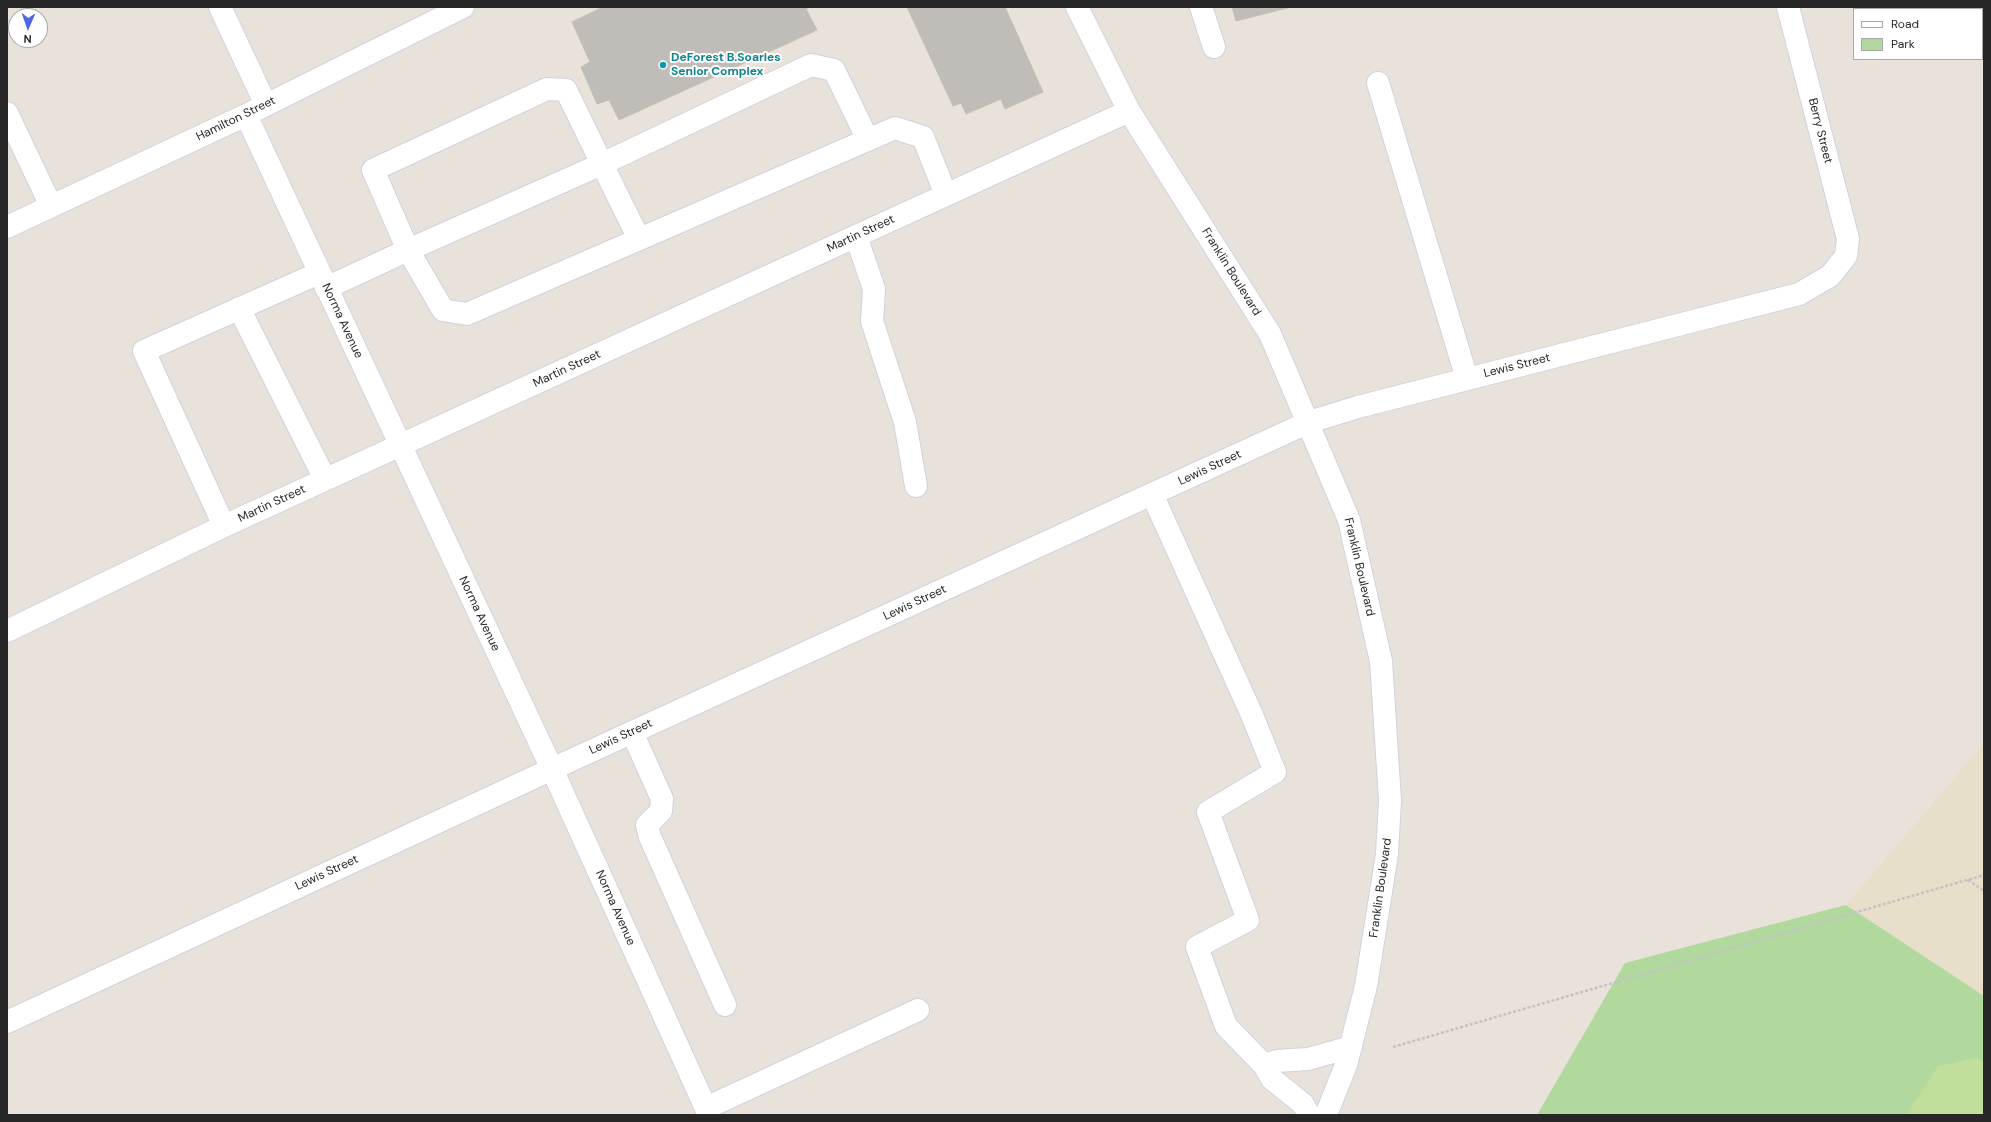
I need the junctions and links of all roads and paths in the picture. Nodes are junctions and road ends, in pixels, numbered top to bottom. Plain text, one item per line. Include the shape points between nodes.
1 (220, 7) edge
2 (463, 7) edge
3 (1077, 7) edge
4 (1201, 7) edge
5 (1788, 7) edge
6 (1214, 47) dead end
7 (1378, 83) dead end
8 (266, 105) junction
9 (1129, 111) junction
10 (7, 113) edge
11 (246, 115) junction
12 (868, 140) junction
13 (602, 164) junction
14 (946, 195) junction
15 (51, 206) junction
16 (7, 227) edge
17 (856, 236) junction
18 (639, 240) junction
19 (408, 250) junction
20 (1846, 256) joint
21 (323, 280) junction
22 (239, 308) junction
23 (1467, 379) junction
24 (1309, 422) junction
25 (400, 445) junction
26 (325, 479) junction
27 (916, 486) dead end
28 (1152, 494) junction
29 (224, 526) junction
30 (7, 631) edge
31 (632, 732) junction
32 (552, 769) junction
33 (1984, 875) edge
34 (1967, 880) junction
35 (1984, 891) edge
36 (725, 1005) dead end
37 (918, 1010) dead end
38 (7, 1022) edge
39 (1351, 1047) junction
40 (1393, 1047) dead end
41 (1264, 1065) junction
42 (708, 1112) edge
43 (1309, 1115) edge
44 (1326, 1115) edge

1 - 8 street
2 - 8 street, Hamilton Street
3 - 9 street, Franklin Boulevard
4 - 6 street
5 - 20 street, Berry Street via 1848,239
7 - 23 street
8 - 11 street, Hamilton Street
9 - 14 street, Martin Street
9 - 24 street, Franklin Boulevard via 1270,334
10 - 15 street
11 - 15 street, Hamilton Street
11 - 21 street, Norma Avenue
12 - 13 street via 834,70 811,65
12 - 14 street via 895,128 924,138
12 - 18 street
13 - 18 street
13 - 19 street
13 - 19 street via 566,90 546,88 373,170
14 - 17 street, Martin Street
15 - 16 street, Hamilton Street
17 - 25 street, Martin Street
17 - 27 street via 874,289 872,321 905,422
18 - 19 street via 467,314 443,310
19 - 21 street
20 - 23 street, Lewis Street via 1830,276 1799,294
21 - 22 street
21 - 25 street, Norma Avenue
22 - 26 street
22 - 29 street via 144,351
23 - 24 street, Lewis Street
24 - 28 street, Lewis Street
24 - 39 street, Franklin Boulevard via 1349,520 1381,661 1390,800 1387,854 1366,986
25 - 26 street, Martin Street
25 - 32 street, Norma Avenue
26 - 29 street, Martin Street
28 - 31 street, Lewis Street
28 - 41 street via 1252,715 1275,772 1208,812 1248,920 1197,947 1226,1026
29 - 30 street, Martin Street
31 - 32 street, Lewis Street
31 - 36 street via 662,799 661,811 647,825 650,837
32 - 38 street, Lewis Street
32 - 42 street, Norma Avenue
33 - 34 path
34 - 35 path
34 - 40 path
37 - 42 street
39 - 41 street via 1308,1059 1277,1061
39 - 44 street, Franklin Boulevard
41 - 43 street via 1272,1079 1303,1104

